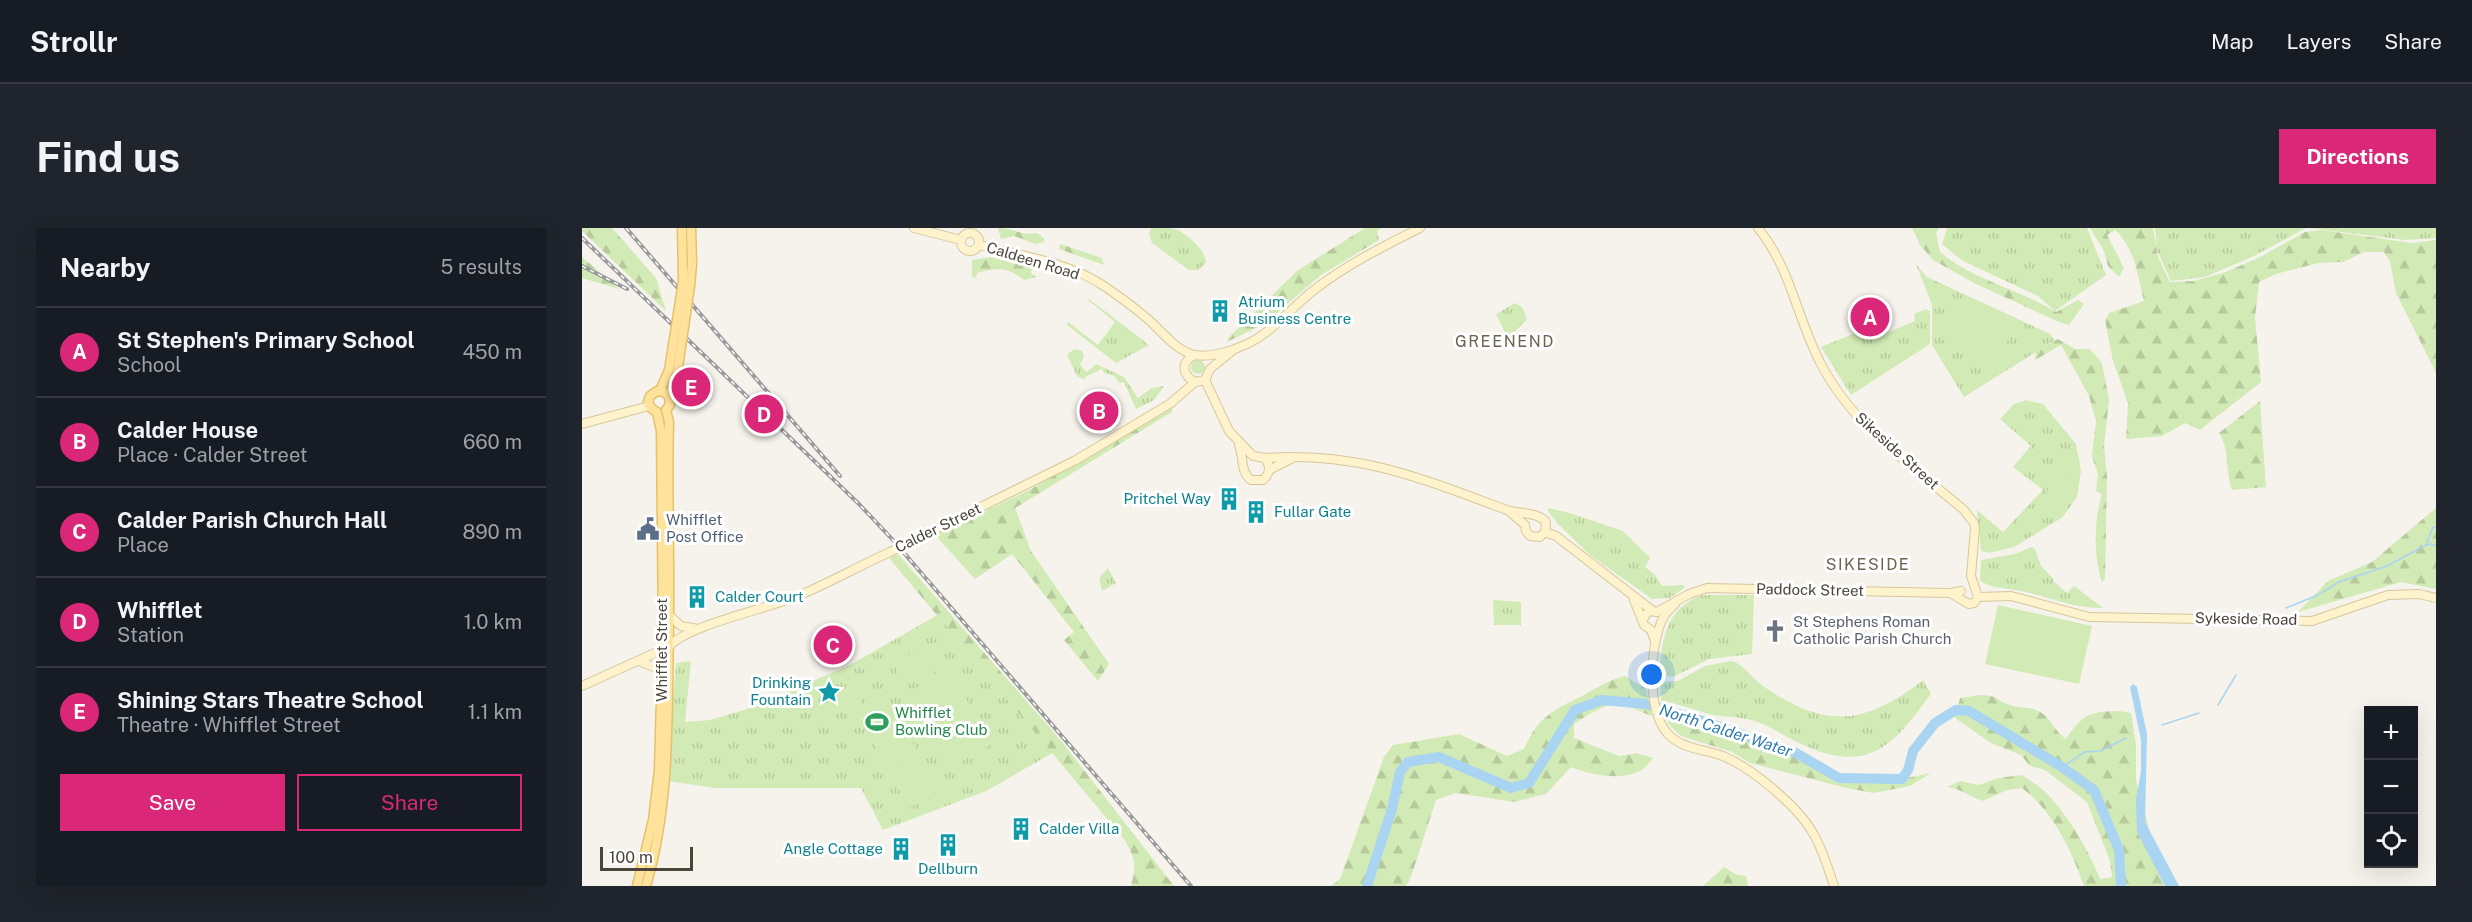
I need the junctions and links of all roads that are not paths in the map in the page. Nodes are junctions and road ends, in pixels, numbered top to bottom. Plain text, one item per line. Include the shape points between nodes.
1 (682, 228) edge
2 (691, 228) edge
3 (914, 228) edge
4 (1420, 228) edge
5 (1758, 228) edge
6 (961, 240) junction
7 (979, 245) junction
8 (687, 284) junction
9 (1172, 343) junction
10 (1233, 350) junction
11 (1199, 355) junction
12 (1184, 364) junction
13 (1210, 369) junction
14 (673, 372) junction
15 (1186, 376) junction
16 (1205, 380) junction
17 (1195, 382) junction
18 (660, 391) junction
19 (1179, 395) junction
20 (669, 396) junction
21 (653, 409) junction
22 (666, 410) junction
23 (582, 424) edge
24 (1235, 438) junction
25 (1253, 456) junction
26 (1265, 458) junction
27 (1295, 458) junction
28 (1244, 464) junction
29 (1269, 470) junction
30 (1509, 511) junction
31 (1534, 516) junction
32 (1525, 525) junction
33 (1545, 532) junction
34 (1970, 592) junction
35 (1632, 596) junction
36 (2436, 598) edge
37 (1658, 614) junction
38 (670, 616) junction
39 (2112, 618) joint
40 (1643, 621) junction
41 (700, 628) junction
42 (1655, 629) junction
43 (666, 648) junction
44 (639, 661) junction
45 (662, 676) junction
46 (582, 686) edge
47 (637, 886) edge
48 (646, 886) edge
49 (1834, 886) edge

1 - 8 main road
2 - 8 main road via 692,264
3 - 6 street, Caldeen Road
4 - 10 street via 1346,268 1259,337
5 - 34 street, Sikeside Street via 1782,266 1821,366 1849,407 1974,523
6 - 7 street, Caldeen Road via 967,250
6 - 7 street, Caldeen Road via 966,233 973,233
7 - 9 street, Caldeen Road via 1055,265 1102,285
8 - 14 main road, bridge
9 - 11 street, Caldeen Road
9 - 12 street, Caldeen Road
10 - 11 street
10 - 13 street
11 - 12 street
11 - 13 street via 1209,361
12 - 15 street
13 - 16 street
14 - 18 main road
14 - 20 main road, Whifflet Street
15 - 17 street
15 - 19 street
16 - 17 street, Calder Street
16 - 24 street
17 - 19 street, Calder Street
18 - 20 main road
18 - 21 main road via 651,396
19 - 41 street, Calder Street, bridge via 1116,438 993,502 796,597
20 - 22 main road, Whifflet Street
21 - 22 main road
21 - 23 street
21 - 43 main road, Whifflet Street via 661,430
22 - 38 main road, Whifflet Street
24 - 25 street
24 - 28 street
25 - 26 street
25 - 28 street
26 - 27 street
26 - 29 street
27 - 29 street
27 - 30 street via 1392,469
28 - 29 street via 1245,476 1255,481 1266,477
30 - 31 street
30 - 32 street
31 - 32 street
31 - 33 street via 1544,519
32 - 33 street via 1527,534 1533,537
33 - 35 street via 1556,536
34 - 37 street, Paddock Street via 1707,588 1689,594
34 - 39 street, Paddock Street via 2011,596 2089,617
35 - 37 street
35 - 40 street
36 - 39 street, Sykeside Road via 2388,595 2312,621
37 - 40 street, Paddock Street via 1647,613
37 - 42 street
38 - 41 street, Whifflet Street via 681,626
38 - 43 main road, Whifflet Street
40 - 42 street via 1646,628
41 - 43 street, Calder Street
42 - 49 street via 1654,693 1657,714 1667,732 1681,744 1718,754 1761,778 1814,834
43 - 44 street, Calder Street
43 - 45 main road, Whifflet Street
43 - 48 main road, Whifflet Street via 664,791
44 - 45 street via 656,668
44 - 46 street, Calder Street
45 - 47 main road, Whifflet Street via 656,799

